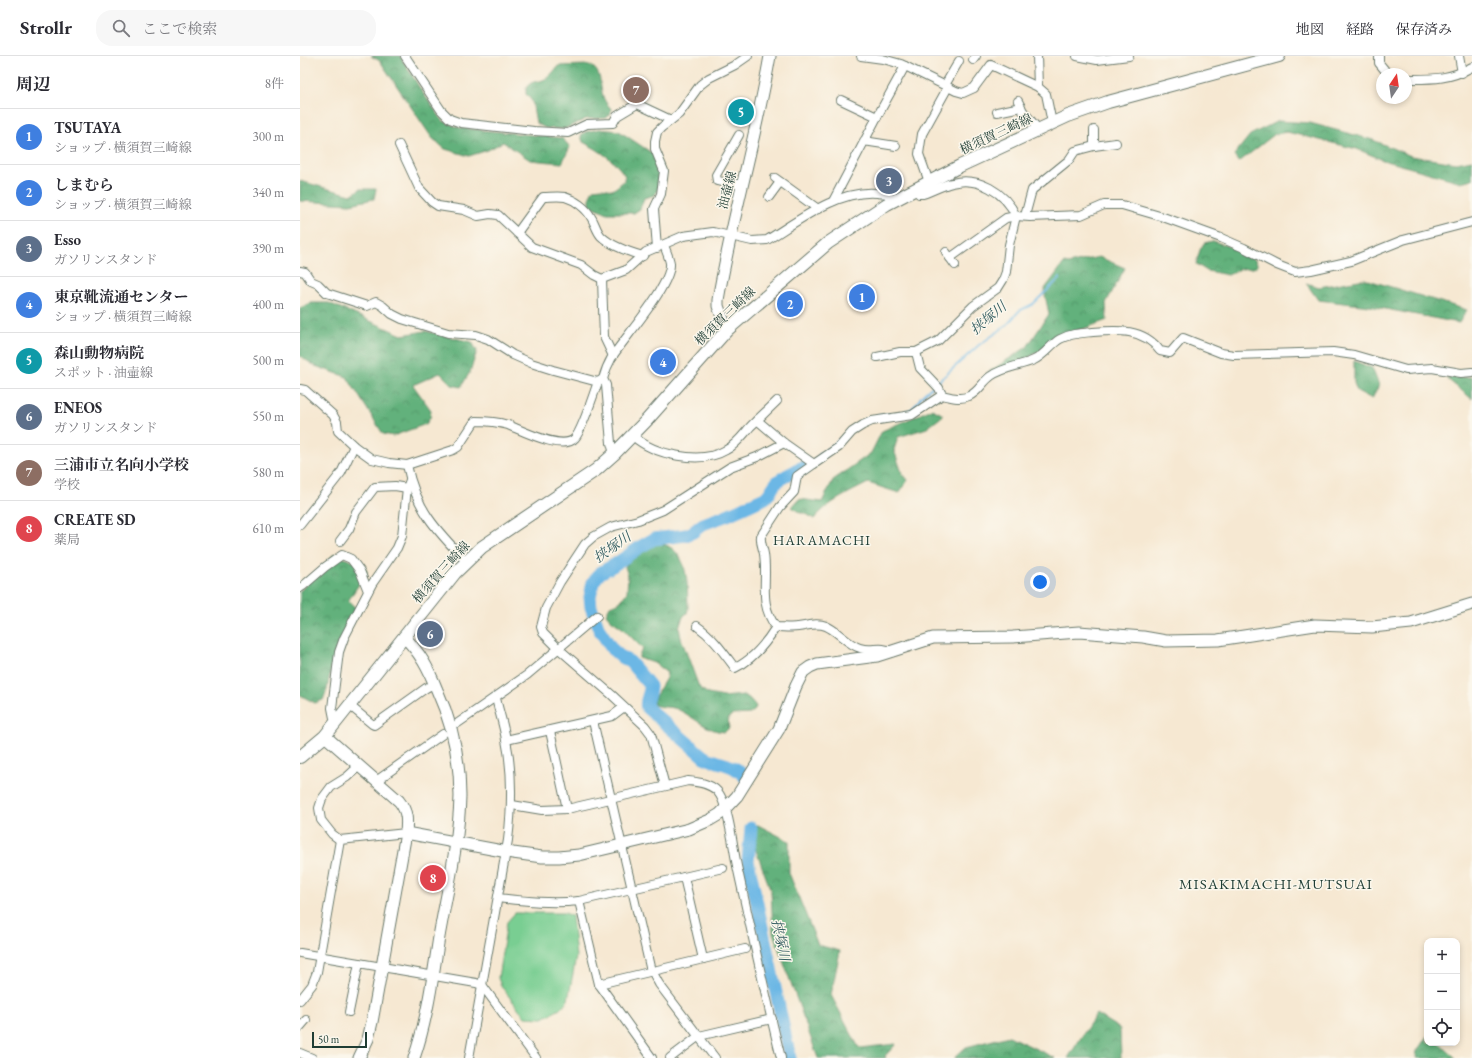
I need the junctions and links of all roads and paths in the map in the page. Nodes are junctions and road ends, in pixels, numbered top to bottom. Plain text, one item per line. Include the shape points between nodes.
1 (405, 56) edge
2 (748, 56) edge
3 (770, 56) edge
4 (861, 56) edge
5 (1037, 56) edge
6 (1077, 56) edge
7 (1129, 56) edge
8 (1279, 56) edge
9 (1379, 56) edge
10 (1459, 56) edge
11 (959, 61) dead end
12 (905, 66) junction
13 (1472, 67) edge
14 (1383, 68) edge
15 (1462, 73) junction
16 (1412, 79) edge
17 (946, 86) junction
18 (1038, 87) junction
19 (841, 100) dead end
20 (1002, 103) dead end
21 (876, 116) junction
22 (671, 120) junction
23 (1052, 123) junction
24 (1038, 129) junction
25 (1094, 130) dead end
26 (739, 135) dead end
27 (864, 141) junction
28 (1116, 143) dead end
29 (399, 145) dead end
30 (896, 146) dead end
31 (1094, 146) junction
32 (929, 182) junction
33 (743, 186) junction
34 (915, 189) junction
35 (769, 197) dead end
36 (833, 201) junction
37 (893, 201) junction
38 (818, 209) junction
39 (1016, 216) junction
40 (1025, 216) junction
41 (1472, 222) edge
42 (517, 233) junction
43 (730, 235) junction
44 (660, 247) junction
45 (643, 256) junction
46 (950, 259) dead end
47 (300, 271) edge
48 (602, 279) junction
49 (727, 330) junction
50 (916, 352) junction
51 (612, 356) junction
52 (877, 357) dead end
53 (1472, 372) edge
54 (600, 380) junction
55 (300, 389) edge
56 (942, 395) junction
57 (777, 401) dead end
58 (757, 420) junction
59 (633, 436) junction
60 (784, 442) junction
61 (354, 446) junction
62 (614, 454) junction
63 (814, 464) junction
64 (407, 465) junction
65 (408, 484) junction
66 (300, 525) edge
67 (340, 541) dead end
68 (466, 561) junction
69 (300, 588) edge
70 (368, 591) junction
71 (1472, 604) edge
72 (595, 618) dead end
73 (697, 626) dead end
74 (776, 626) junction
75 (404, 637) junction
76 (559, 649) junction
77 (893, 652) junction
78 (434, 684) junction
79 (496, 698) junction
80 (349, 705) junction
81 (624, 707) junction
82 (593, 721) junction
83 (335, 723) junction
84 (458, 723) dead end
85 (550, 731) junction
86 (442, 734) dead end
87 (325, 736) junction
88 (506, 740) junction
89 (300, 756) edge
90 (359, 766) junction
91 (376, 781) junction
92 (665, 786) junction
93 (611, 800) junction
94 (512, 804) junction
95 (567, 809) junction
96 (726, 809) junction
97 (406, 834) junction
98 (340, 840) junction
99 (455, 842) junction
100 (622, 845) junction
101 (506, 851) junction
102 (723, 868) dead end
103 (684, 877) junction
104 (632, 890) junction
105 (498, 898) junction
106 (579, 901) junction
107 (745, 950) dead end
108 (300, 953) edge
109 (319, 956) junction
110 (703, 959) junction
111 (358, 963) junction
112 (382, 967) junction
113 (652, 971) junction
114 (432, 976) junction
115 (599, 984) junction
116 (482, 986) junction
117 (300, 1000) edge
118 (349, 1012) dead end
119 (772, 1019) junction
120 (306, 1020) dead end
121 (300, 1027) edge
122 (700, 1036) junction
123 (300, 1053) edge
124 (312, 1058) edge
125 (359, 1058) edge
126 (414, 1058) edge
127 (469, 1058) edge
128 (536, 1058) edge
129 (652, 1058) edge
130 (670, 1058) edge
131 (716, 1058) edge
132 (781, 1058) edge

1 - 22 street via 442,110 450,119 462,123 568,133 586,124 613,124 617,116 637,104
2 - 22 street via 700,85 679,114
3 - 33 street, 油壷線
4 - 12 street via 884,59
5 - 18 street
6 - 7 street via 1098,60
8 - 23 main road, 横須賀三崎線 via 1108,102
9 - 14 street via 1379,63
10 - 15 street
11 - 17 street
12 - 17 street
12 - 21 street
13 - 15 street
15 - 16 street via 1440,79
17 - 18 street via 963,93 974,88 991,64
17 - 32 street via 922,134 919,154
18 - 23 street via 1046,94
19 - 21 street
20 - 24 street via 995,114 1020,104
21 - 27 street
22 - 44 street via 657,132 655,140 655,148 664,171 661,194 654,209
23 - 24 main road, 横須賀三崎線
24 - 32 main road, 横須賀三崎線
25 - 31 street
26 - 33 street via 716,175 717,180
27 - 30 street
27 - 36 street
28 - 31 street
29 - 42 street via 419,188 432,202 438,206 464,210 478,216 498,215
31 - 40 street via 1075,151 1032,190
32 - 34 main road, 横須賀三崎線
33 - 43 street, 油壷線
34 - 37 main road, 横須賀三崎線
34 - 39 street via 919,194 923,194 956,182 982,184 1006,200
35 - 38 street via 777,180
36 - 37 street via 858,193 887,194
36 - 38 street
37 - 49 main road, 横須賀三崎線 via 850,227 828,244
38 - 43 street via 767,240 752,241
39 - 40 street
39 - 46 street via 1006,218
39 - 50 street via 1006,272 998,288 973,306 938,342
40 - 41 street via 1081,215 1104,205 1122,205 1163,216 1221,238 1295,272 1351,261 1403,240
42 - 45 street via 543,197 564,197 588,211 602,237
42 - 48 street via 532,247 581,265
43 - 44 street via 707,231 683,236
43 - 49 street, 油壷線 via 718,300
44 - 45 street
44 - 51 street via 670,263 666,278 650,306
45 - 48 street via 626,270
47 - 54 street via 305,272 311,281 336,297 367,306 376,302 402,319 448,333 476,335 531,363
48 - 51 street via 604,337
49 - 59 main road, 横須賀三崎線
50 - 52 street via 900,352
50 - 56 street via 920,368 939,388
51 - 54 street
53 - 56 street via 1461,373 1432,368 1406,370 1354,355 1333,352 1234,355 1221,353 1183,338 1170,353 1160,351 1155,344 1136,333 1117,330 1066,336 1042,356 990,376 969,396 961,398
54 - 62 street via 606,385
54 - 64 street via 580,428 571,441 547,441 506,424 475,420 458,447
55 - 61 street via 305,390 333,415 338,431
56 - 63 street via 912,415 863,424 838,447
57 - 58 street
58 - 59 street via 734,444 716,454 682,457 647,445
58 - 60 street
59 - 62 main road, 横須賀三崎線
60 - 63 street
60 - 76 street via 757,457 730,467 663,510 611,527 585,544 546,608 541,627 543,633
61 - 64 street via 372,459
61 - 66 street via 341,473
62 - 68 main road, 横須賀三崎線 via 596,470 482,547
63 - 74 street via 797,476 794,492 780,507 761,536 764,555 764,599
64 - 65 street
65 - 67 street via 375,487 356,512 349,529
65 - 68 street via 425,514
65 - 70 street via 402,536
68 - 75 main road, 横須賀三崎線
69 - 70 street via 342,555 351,559 360,571
70 - 83 street via 339,652 332,708
71 - 77 street via 1411,623 1372,627 1315,624 1218,640 1166,641 1143,636 1079,632 1013,637 933,638
72 - 76 street
73 - 74 street via 712,638 735,668 751,657
74 - 77 street via 818,624 834,630 860,648 885,648
75 - 78 street via 420,654
75 - 80 main road, 横須賀三崎線
76 - 79 street
76 - 81 street
77 - 96 street via 817,664 803,672 779,729 746,783
78 - 80 street via 374,724
78 - 99 street via 448,718 458,764 460,796
79 - 84 street
79 - 88 street
80 - 83 main road, 横須賀三崎線
81 - 82 street via 612,716
81 - 92 street via 651,734
82 - 85 street
82 - 93 street
83 - 87 main road, 横須賀三崎線
85 - 88 street
85 - 95 street
86 - 91 street
87 - 89 main road, 横須賀三崎線
87 - 90 street
88 - 94 street
90 - 91 street
90 - 98 street via 331,786 319,808 320,820
91 - 97 street via 403,806 407,816
92 - 93 street
92 - 96 street via 688,781 708,785 720,794
93 - 95 street
93 - 100 street
94 - 95 street via 542,810
94 - 101 street
96 - 100 street via 710,820 689,829
96 - 119 street
97 - 98 street
97 - 99 street
97 - 112 street
98 - 109 street
99 - 101 street
99 - 114 street
100 - 101 street via 559,857 532,856
100 - 104 street
101 - 105 street
102 - 103 street
103 - 104 street
103 - 110 street
104 - 106 street
104 - 113 street
105 - 106 street via 558,903
105 - 116 street
106 - 115 street
107 - 110 street
108 - 109 street
109 - 111 street
109 - 117 street via 312,985
110 - 113 street
111 - 112 street
111 - 118 street
112 - 114 street
112 - 125 street via 368,1039
113 - 115 street
113 - 122 street via 659,984
114 - 116 street
114 - 126 street
115 - 129 street
116 - 127 street
116 - 128 street
119 - 122 street
119 - 132 street
120 - 121 street
122 - 130 street
122 - 131 street
123 - 124 street

